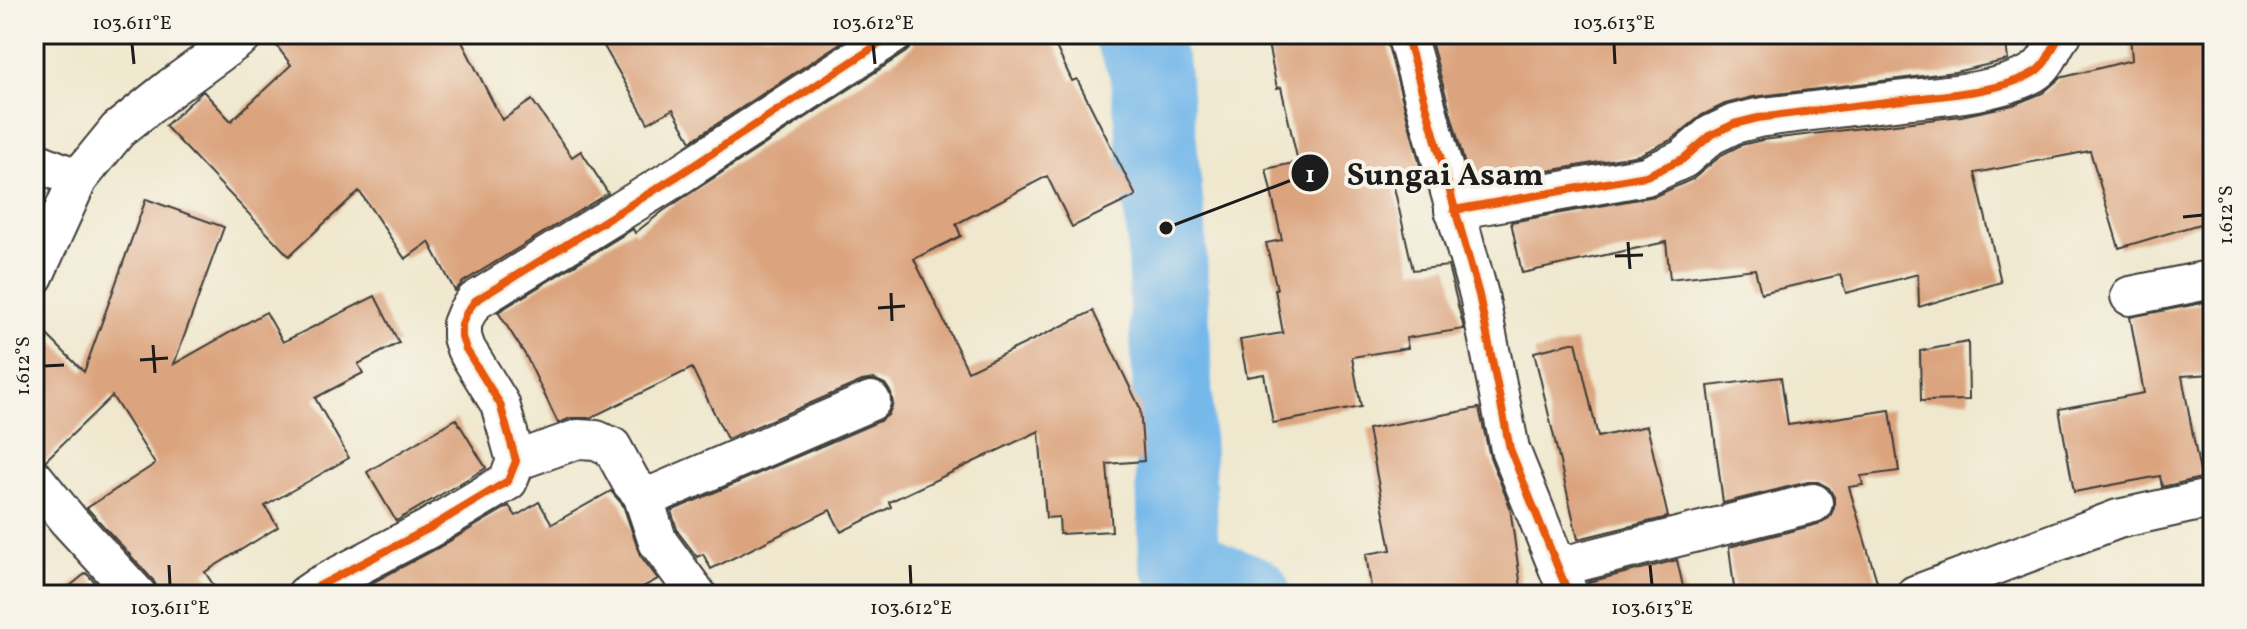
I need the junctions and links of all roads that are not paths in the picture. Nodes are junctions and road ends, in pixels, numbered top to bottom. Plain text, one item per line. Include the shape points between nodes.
1 (245, 34) edge
2 (894, 34) edge
3 (1406, 34) edge
4 (2062, 34) edge
5 (34, 161) edge
6 (78, 179) junction
7 (1454, 210) junction
8 (34, 276) edge
9 (2213, 279) edge
10 (2130, 296) dead end
11 (871, 401) dead end
12 (516, 461) junction
13 (34, 478) edge
14 (642, 494) junction
15 (2213, 498) edge
16 (1813, 503) dead end
17 (1564, 581) edge
18 (137, 595) edge
19 (306, 595) edge
20 (697, 595) edge
21 (1915, 595) edge

1 - 6 street via 118,130
2 - 12 street via 475,301 462,324 462,337 500,404
3 - 7 street
4 - 7 street via 2035,73 2009,82 1964,93 1758,118 1711,135 1683,159 1646,176
5 - 6 street
6 - 8 street
7 - 17 street via 1479,295 1510,449
9 - 10 street
11 - 14 street via 656,494
12 - 14 street via 578,439 596,440 612,447
12 - 19 street via 508,481
13 - 18 street
14 - 20 street via 658,542
15 - 21 street via 2118,519
16 - 17 street

